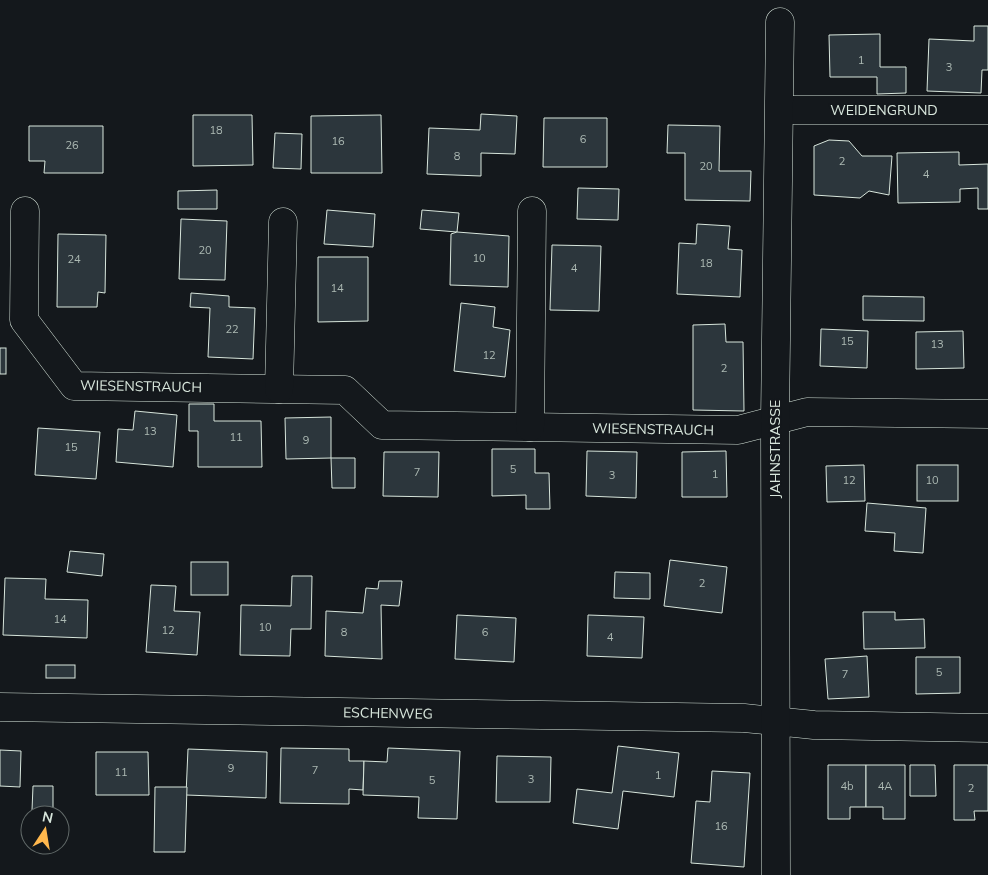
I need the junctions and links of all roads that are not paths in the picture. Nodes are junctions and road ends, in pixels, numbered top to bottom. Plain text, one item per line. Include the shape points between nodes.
1 (780, 22) dead end
2 (780, 110) junction
3 (988, 110) edge
4 (25, 211) dead end
5 (532, 211) dead end
6 (283, 222) dead end
7 (279, 389) junction
8 (988, 414) edge
9 (775, 420) junction
10 (530, 427) junction
11 (0, 707) edge
12 (775, 721) junction
13 (988, 728) edge
14 (776, 875) edge

1 - 2 street, JAHNSTRASSE
2 - 3 street, WEIDENGRUND
2 - 9 street, JAHNSTRASSE
4 - 7 street, WIESENSTRAUCH via 24,320 74,386
5 - 10 street
6 - 7 street
7 - 10 street, WIESENSTRAUCH via 345,390 382,426
8 - 9 street, WIESENSTRAUCH via 807,412
9 - 10 street, WIESENSTRAUCH via 738,430
9 - 12 street, JAHNSTRASSE
11 - 12 street, ESCHENWEG
12 - 13 street, ESCHENWEG
12 - 14 street, JAHNSTRASSE

